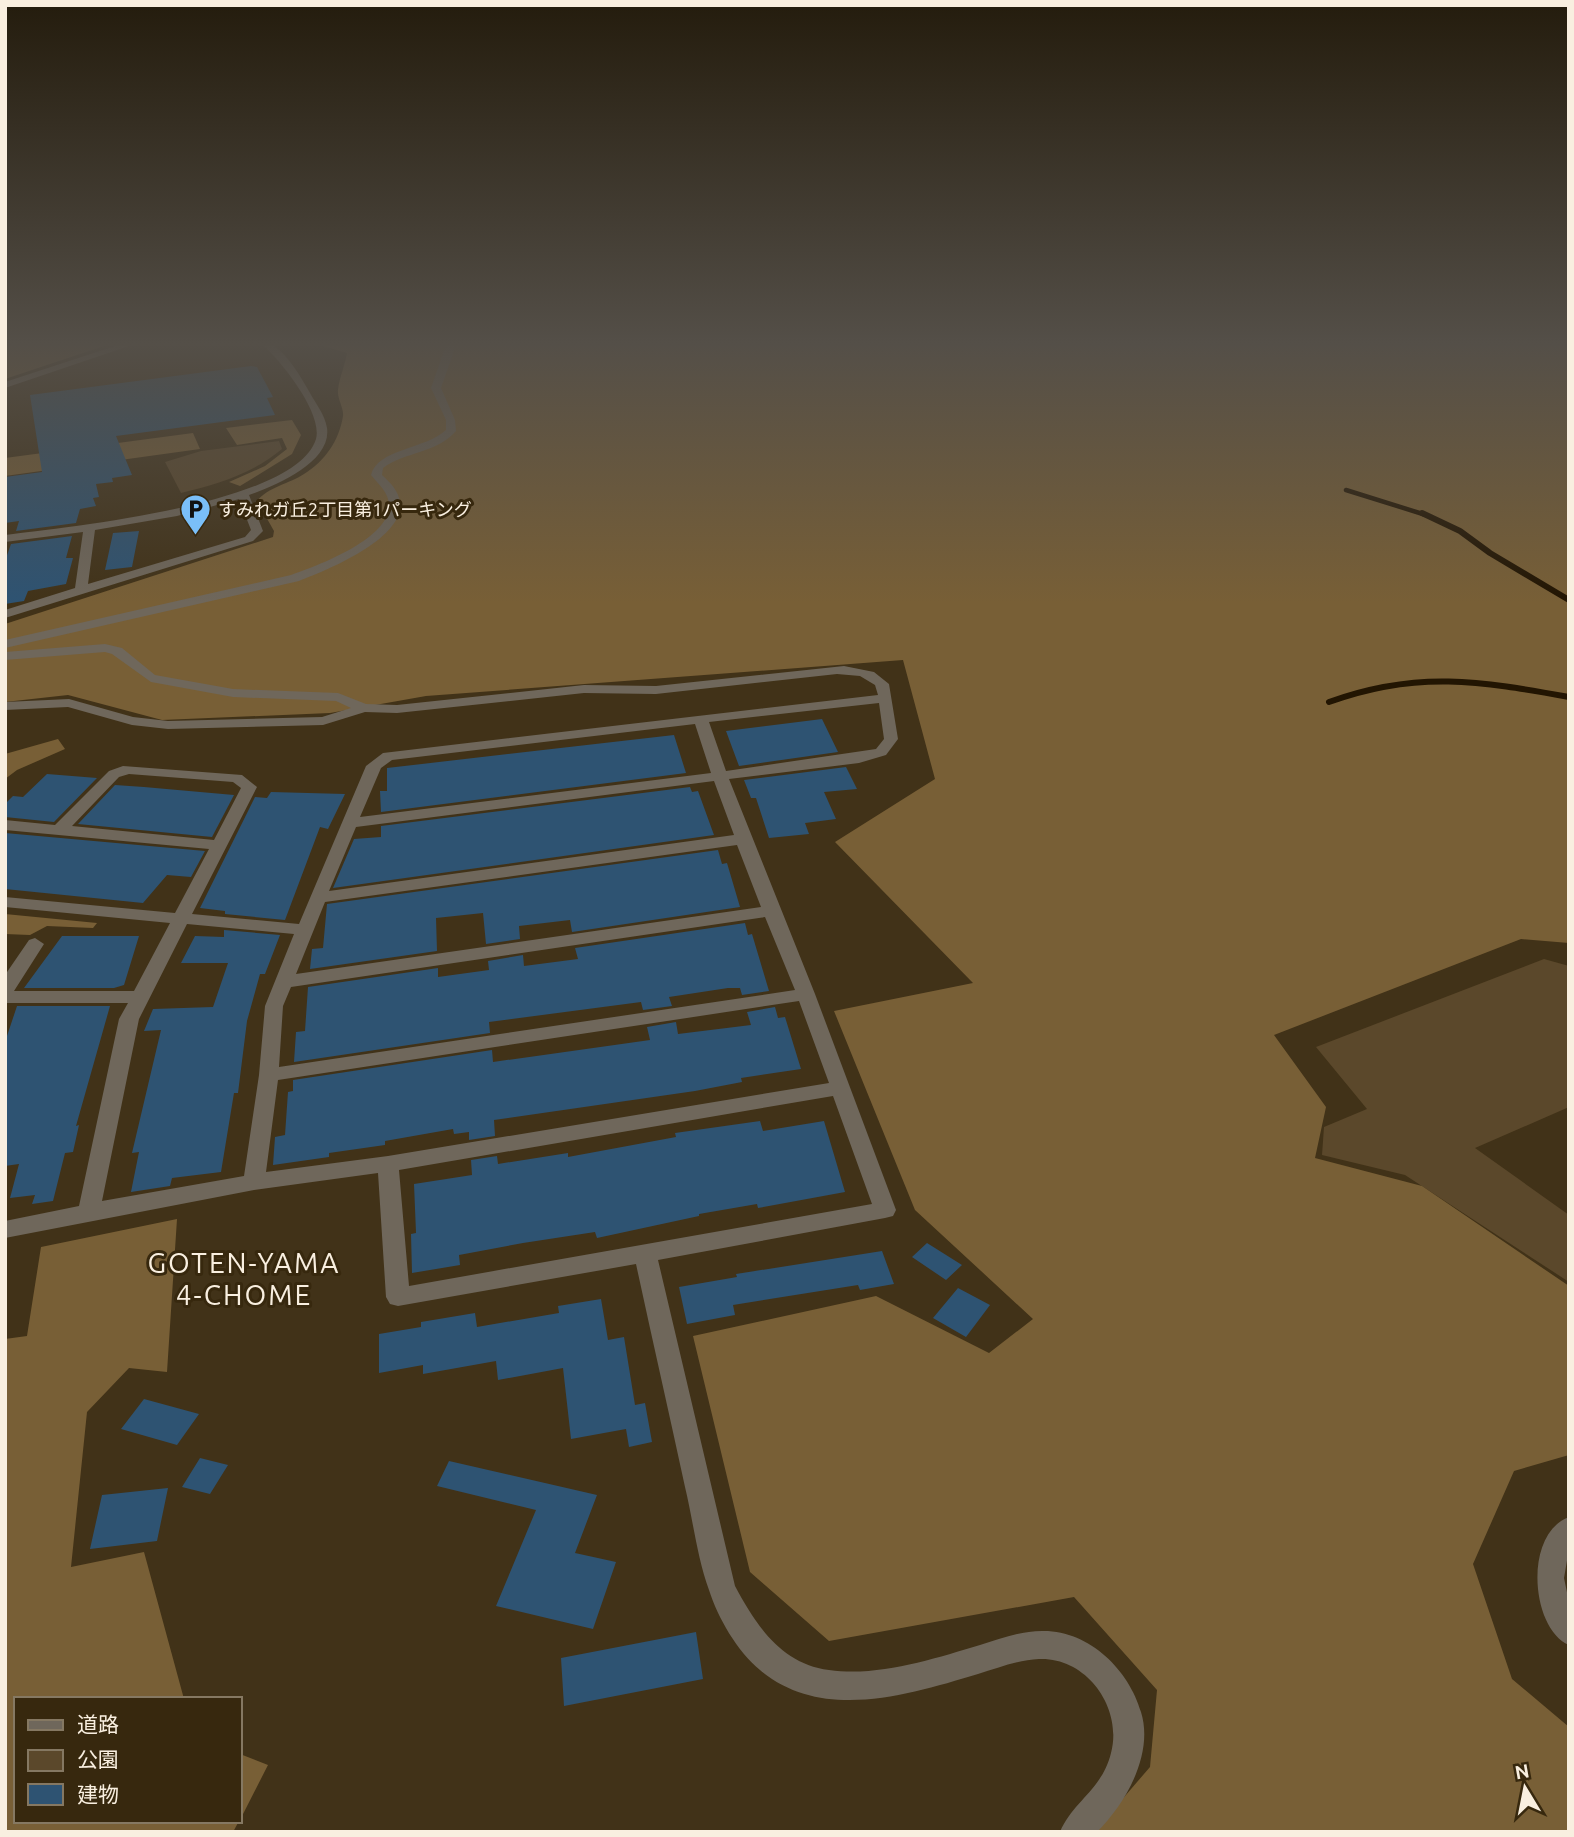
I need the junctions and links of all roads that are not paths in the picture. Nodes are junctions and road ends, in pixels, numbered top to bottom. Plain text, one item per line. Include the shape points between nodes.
1 (322, 431) edge
2 (451, 431) edge
3 (243, 494) junction
4 (90, 526) junction
5 (5, 539) edge
6 (81, 591) junction
7 (5, 614) edge
8 (5, 644) edge
9 (5, 656) edge
10 (886, 698) junction
11 (5, 706) edge
12 (365, 708) junction
13 (701, 719) junction
14 (720, 776) junction
15 (351, 823) junction
16 (5, 825) edge
17 (60, 829) junction
18 (743, 839) junction
19 (219, 845) junction
20 (318, 898) junction
21 (5, 902) edge
22 (771, 911) junction
23 (182, 921) junction
24 (304, 930) junction
25 (34, 944) dead end
26 (284, 982) junction
27 (5, 990) edge
28 (806, 994) junction
29 (5, 997) edge
30 (138, 998) junction
31 (269, 1075) junction
32 (840, 1088) junction
33 (388, 1164) junction
34 (254, 1182) junction
35 (89, 1212) junction
36 (5, 1230) edge
37 (645, 1254) junction
38 (1569, 1529) edge
39 (1569, 1631) edge
40 (1076, 1832) edge

1 - 3 street via 319,446 301,465
2 - 8 street via 425,451 384,461 378,467 376,475 391,487 394,517 380,534 322,569
3 - 4 street via 186,510
3 - 6 street via 257,531 249,539
4 - 5 street
4 - 6 street
6 - 7 street
9 - 12 street via 105,648 117,650 152,678 194,688 338,697
10 - 12 street via 880,680 865,672 838,670 656,690 584,690 397,709
10 - 13 street
10 - 14 street via 891,739 881,751 859,758
11 - 12 street via 69,703 132,721 168,725 323,721
13 - 14 street
13 - 15 street via 388,756 374,766
14 - 15 street
14 - 18 street
15 - 20 street
16 - 17 street
17 - 19 street
17 - 19 street via 114,774 128,769 237,778 249,787
18 - 20 street
18 - 22 street
19 - 23 street
20 - 24 street
21 - 23 street
22 - 26 street
22 - 28 street
23 - 24 street
23 - 30 street
24 - 26 street
25 - 27 street
26 - 31 street via 274,1006
28 - 31 street
28 - 32 street
29 - 30 street
30 - 35 street via 129,1018
31 - 34 street
32 - 33 street
32 - 37 street via 885,1210
33 - 34 street
33 - 37 street via 398,1297
34 - 35 street
35 - 36 street
37 - 40 street via 722,1589 747,1635 786,1672 838,1688 916,1677 1011,1647 1050,1645 1087,1659 1119,1689 1129,1712 1130,1732 1107,1798
38 - 39 street via 1555,1542 1548,1575 1560,1617

